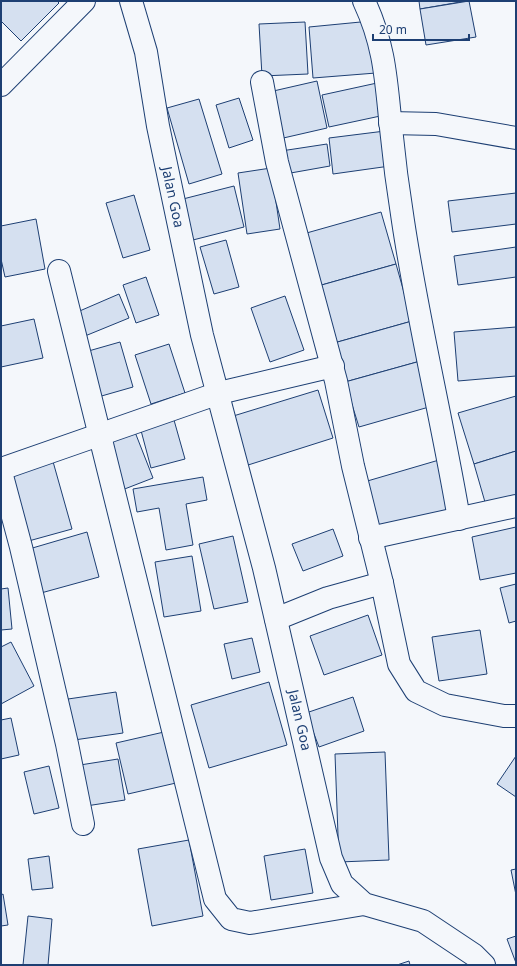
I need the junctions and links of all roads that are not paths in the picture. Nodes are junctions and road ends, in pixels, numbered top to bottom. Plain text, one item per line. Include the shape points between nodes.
1 (84, 1) edge
2 (131, 1) edge
3 (364, 1) edge
4 (262, 82) dead end
5 (1, 85) edge
6 (390, 123) junction
7 (516, 138) edge
8 (59, 272) dead end
9 (332, 366) junction
10 (219, 393) junction
11 (99, 434) junction
12 (1, 470) edge
13 (516, 506) edge
14 (459, 519) junction
15 (370, 538) junction
16 (382, 583) junction
17 (276, 619) junction
18 (516, 716) edge
19 (83, 824) dead end
20 (364, 904) junction
21 (484, 965) edge

1 - 5 street
2 - 10 street, Jalan Goa via 146,52 158,126 202,335
3 - 6 street via 374,22 382,51 389,92
4 - 9 street via 277,162
6 - 7 street via 436,124
6 - 14 street via 406,244
8 - 11 street
9 - 10 street
9 - 15 street
10 - 11 street
10 - 17 street, Jalan Goa
11 - 12 street
11 - 20 street via 215,899 231,919 250,923
12 - 19 street via 67,744
13 - 14 street
14 - 15 street
15 - 16 street
16 - 17 street via 328,598
16 - 18 street via 399,664 416,691 445,705
17 - 20 street, Jalan Goa via 331,858 342,884
20 - 21 street, Jalan Goa via 423,920 474,955

